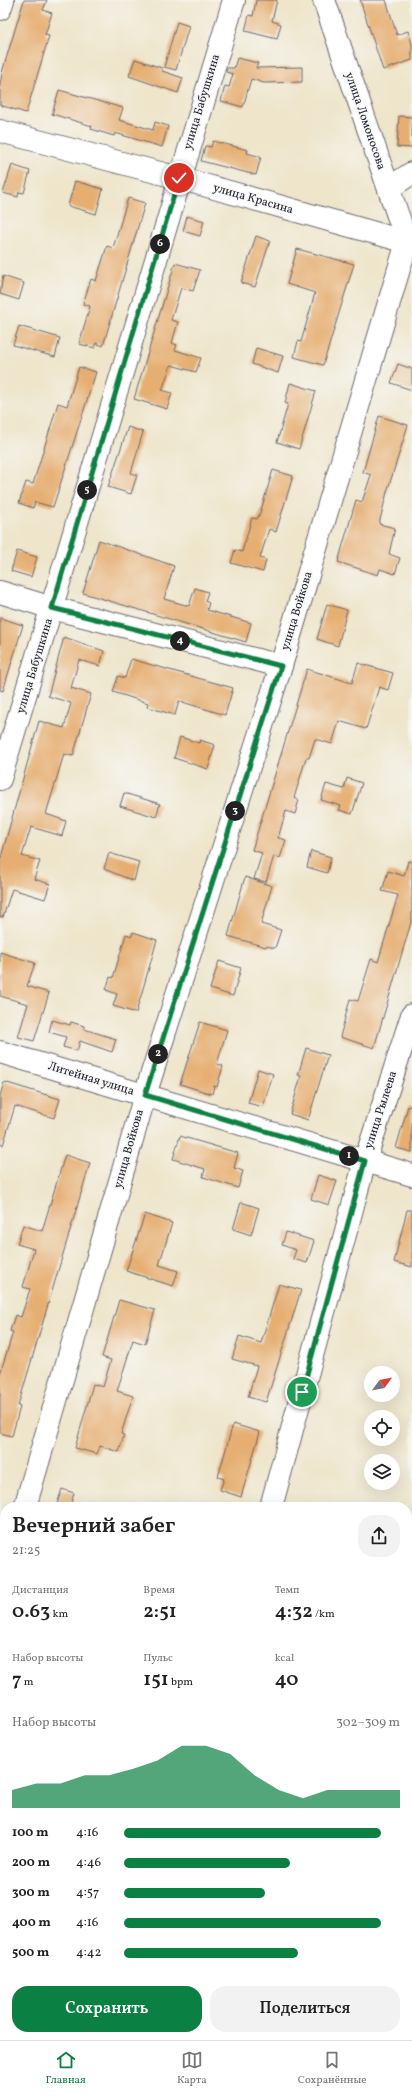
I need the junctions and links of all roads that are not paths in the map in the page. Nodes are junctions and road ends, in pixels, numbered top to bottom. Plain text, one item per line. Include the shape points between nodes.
1 (3, 0) edge
2 (234, 0) edge
3 (324, 0) edge
4 (0, 9) edge
5 (0, 131) edge
6 (412, 173) edge
7 (179, 178) junction
8 (388, 188) junction
9 (410, 244) edge
10 (0, 592) edge
11 (52, 608) junction
12 (281, 666) junction
13 (0, 779) edge
14 (412, 1014) edge
15 (0, 1052) edge
16 (145, 1095) junction
17 (365, 1161) junction
18 (412, 1174) edge
19 (26, 1502) edge
20 (272, 1502) edge

1 - 4 street
2 - 7 street, улица Бабушкина
3 - 8 street, улица Ломоносова
5 - 7 street, улица Красина
6 - 8 street
7 - 9 street, улица Красина
7 - 11 street, улица Бабушкина
8 - 9 street, улица Ломоносова
9 - 12 street, улица Войкова
10 - 11 street
11 - 12 street
11 - 13 street, улица Бабушкина
12 - 16 street, улица Войкова
14 - 17 street, улица Рылеева
15 - 16 street, Литейная улица
16 - 17 street, Литейная улица
16 - 19 street, улица Войкова
17 - 18 street, Литейная улица
17 - 20 street, улица Рылеева

